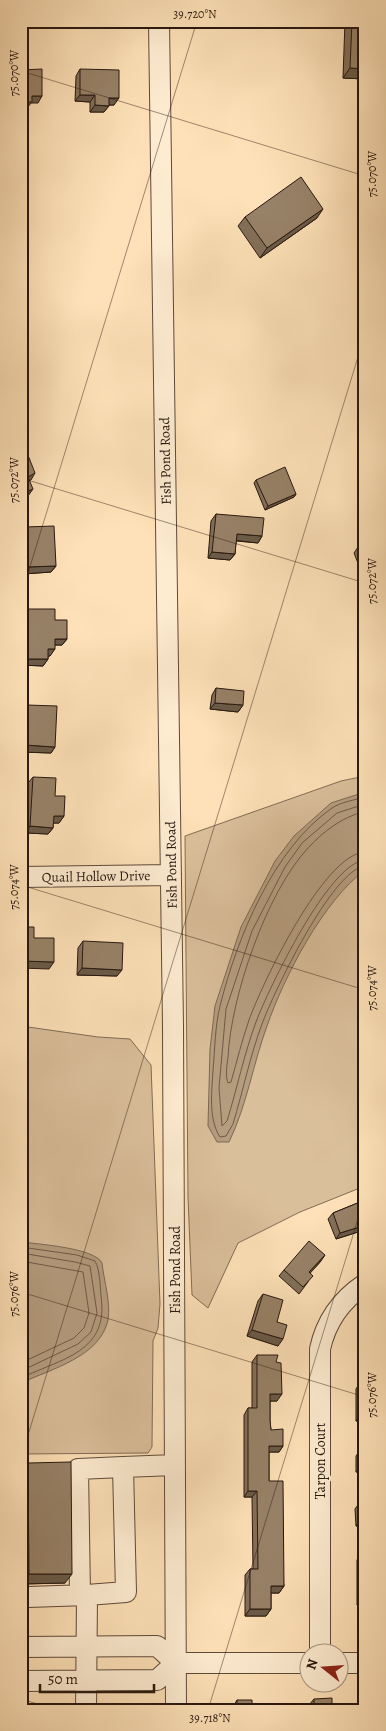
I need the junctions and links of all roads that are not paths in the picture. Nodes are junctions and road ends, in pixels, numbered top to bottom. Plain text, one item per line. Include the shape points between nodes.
1 (159, 21) edge
2 (171, 875) junction
3 (21, 877) edge
4 (365, 1284) edge
5 (175, 1465) junction
6 (123, 1467) junction
7 (84, 1595) junction
8 (28, 1597) dead end
9 (320, 1644) edge
10 (21, 1647) edge
11 (85, 1647) junction
12 (176, 1663) junction
13 (298, 1663) edge
14 (348, 1663) edge
15 (365, 1663) edge
16 (86, 1680) junction
17 (21, 1681) edge
18 (86, 1710) edge
19 (176, 1710) edge

1 - 2 street, Fish Pond Road
2 - 3 street, Quail Hollow Drive
2 - 5 street, Fish Pond Road
4 - 9 street, Tarpon Court via 340,1304 324,1333 320,1349
5 - 6 street
5 - 12 street, Fish Pond Road
6 - 7 street via 126,1592
6 - 7 street via 78,1469
7 - 8 street
7 - 11 street
10 - 11 street
11 - 12 street via 157,1646
11 - 16 street
12 - 13 street
12 - 16 street via 157,1680
12 - 19 street, Fish Pond Road
14 - 15 street
16 - 17 street
16 - 18 street

